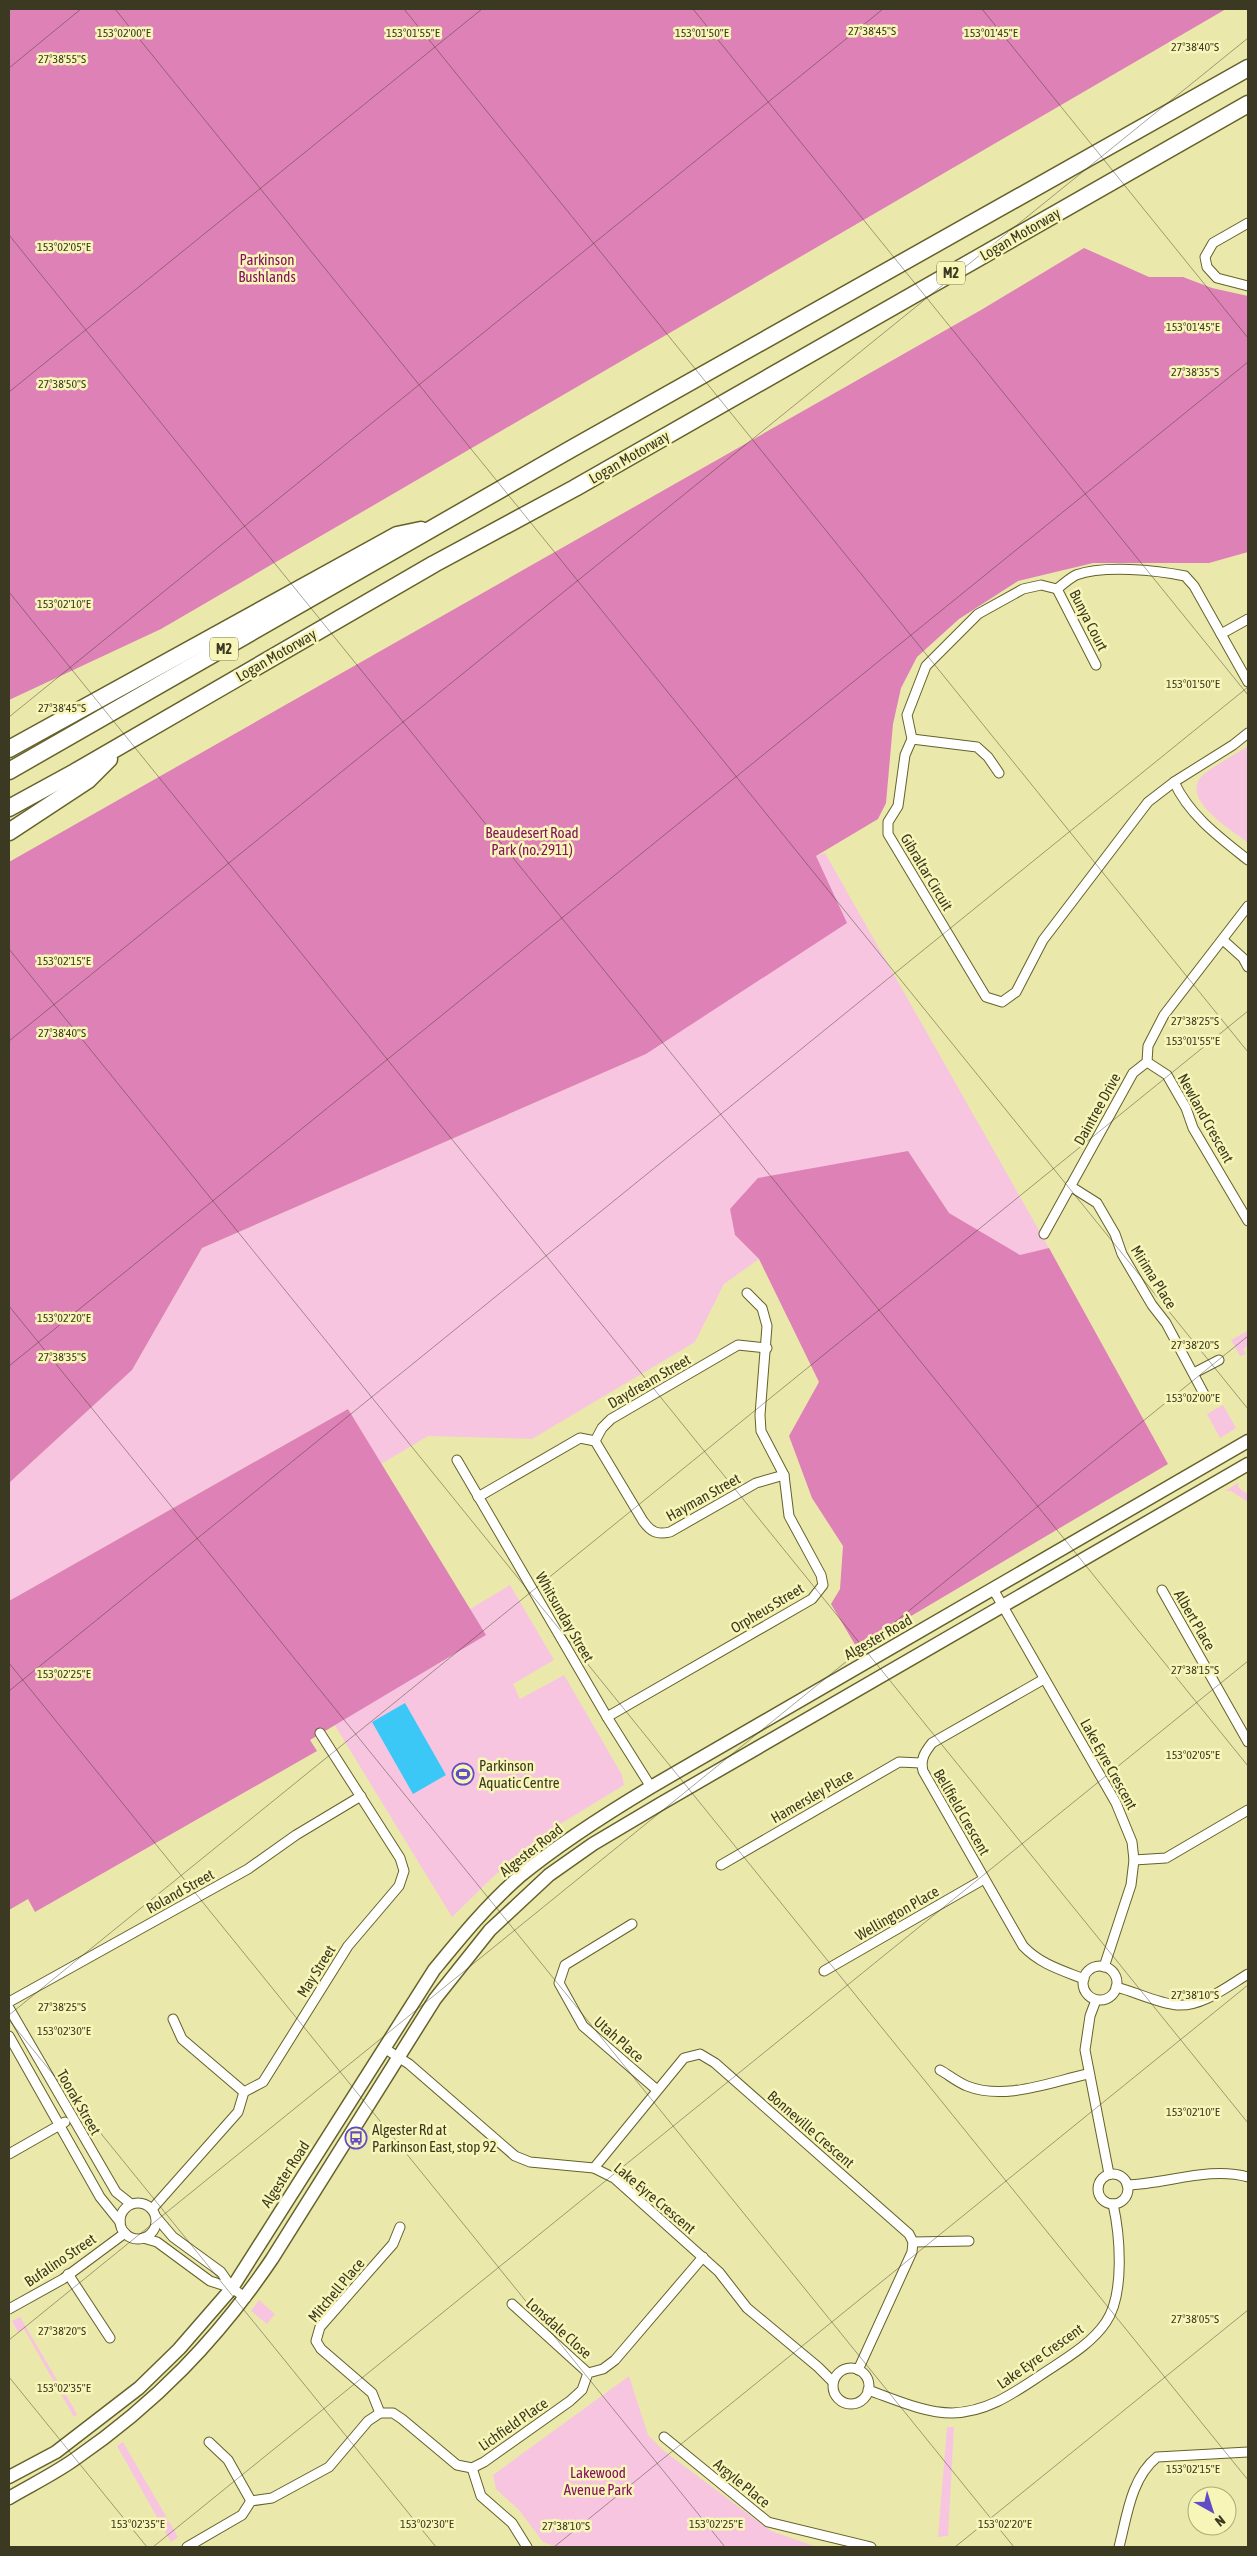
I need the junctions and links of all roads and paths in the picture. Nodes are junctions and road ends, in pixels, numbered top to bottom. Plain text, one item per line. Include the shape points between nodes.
1 (1248, 68) edge
2 (1248, 104) edge
3 (1248, 223) edge
4 (1248, 286) edge
5 (438, 526) junction
6 (1057, 589) junction
7 (1248, 619) edge
8 (1221, 634) junction
9 (1096, 665) dead end
10 (1248, 682) edge
11 (1248, 733) edge
12 (912, 739) junction
13 (126, 742) junction
14 (9, 749) edge
15 (9, 772) edge
16 (999, 773) dead end
17 (1174, 782) junction
18 (9, 808) edge
19 (9, 832) edge
20 (1248, 860) edge
21 (1248, 906) edge
22 (1223, 940) junction
23 (1248, 967) edge
24 (1147, 1062) junction
25 (1070, 1186) junction
26 (1248, 1221) edge
27 (1044, 1234) dead end
28 (747, 1293) dead end
29 (766, 1348) junction
30 (1219, 1360) dead end
31 (1194, 1373) junction
32 (1204, 1394) dead end
33 (1248, 1441) edge
34 (595, 1442) junction
35 (456, 1460) dead end
36 (1248, 1464) edge
37 (784, 1475) junction
38 (478, 1497) junction
39 (993, 1589) junction
40 (1162, 1590) dead end
41 (1003, 1606) junction
42 (1044, 1678) junction
43 (607, 1718) junction
44 (320, 1733) dead end
45 (1248, 1742) edge
46 (921, 1763) junction
47 (651, 1787) junction
48 (361, 1796) junction
49 (662, 1803) junction
50 (1248, 1810) edge
51 (1134, 1860) junction
52 (720, 1865) dead end
53 (984, 1879) junction
54 (632, 1924) dead end
55 (1104, 1967) junction
56 (824, 1971) dead end
57 (1248, 1974) edge
58 (1084, 1979) junction
59 (1116, 1987) junction
60 (1096, 2000) junction
61 (9, 2002) edge
62 (9, 2008) edge
63 (173, 2019) dead end
64 (9, 2036) edge
65 (384, 2048) junction
66 (398, 2056) junction
67 (940, 2070) dead end
68 (1088, 2074) junction
69 (657, 2090) junction
70 (244, 2092) junction
71 (72, 2118) junction
72 (61, 2125) junction
73 (9, 2154) edge
74 (594, 2168) junction
75 (1109, 2174) junction
76 (1248, 2177) edge
77 (1128, 2186) junction
78 (131, 2204) junction
79 (1113, 2204) junction
80 (154, 2213) junction
81 (120, 2222) junction
82 (400, 2227) dead end
83 (125, 2233) junction
84 (143, 2238) junction
85 (969, 2241) dead end
86 (912, 2242) junction
87 (703, 2257) junction
88 (68, 2274) junction
89 (232, 2288) junction
90 (246, 2298) junction
91 (512, 2304) dead end
92 (9, 2309) edge
93 (110, 2338) dead end
94 (858, 2370) junction
95 (588, 2372) junction
96 (833, 2382) junction
97 (868, 2390) junction
98 (380, 2413) junction
99 (664, 2437) dead end
100 (209, 2442) dead end
101 (1248, 2452) edge
102 (472, 2468) junction
103 (9, 2476) edge
104 (9, 2498) edge
105 (251, 2501) junction
106 (187, 2547) edge
107 (526, 2547) edge
108 (871, 2547) edge
109 (1119, 2547) edge

1 - 5 highway, Logan Motorway / M2
2 - 13 highway, Logan Motorway / M2
3 - 4 street via 1214,243 1205,257 1207,267 1217,278
5 - 14 highway via 397,535
5 - 15 highway, Logan Motorway / M2
6 - 8 street via 1076,576 1104,571 1167,572 1185,576
6 - 9 street, Bunya Court
6 - 12 street via 1041,585 1023,589 978,614 936,654 926,666 907,715
7 - 8 street
8 - 10 street
11 - 17 street, Gibraltar Circuit
12 - 16 street via 977,747
12 - 17 street, Gibraltar Circuit via 905,755 898,806 888,822 888,834 986,997 999,1002 1016,992 1043,940 1148,802
13 - 18 highway, Logan Motorway / M2
13 - 19 highway via 88,780
17 - 20 street via 1203,824
21 - 22 street
22 - 23 street
22 - 24 street via 1164,1015 1148,1046
24 - 25 street, Daintree Drive via 1132,1073
24 - 26 street, Newland Crescent via 1167,1075 1186,1108 1193,1128
25 - 27 street, Daintree Drive
25 - 31 street, Mirima Place via 1097,1203 1115,1234 1122,1254
28 - 29 street, Orpheus Street via 762,1308 767,1326
29 - 34 street, Daydream Street via 738,1345 611,1419
29 - 37 street, Orpheus Street via 761,1431
30 - 31 street
31 - 32 street, Mirima Place
33 - 39 main road, Algester Road
34 - 37 street, Hayman Street via 643,1521 650,1530 659,1534 670,1532 756,1483
34 - 38 street via 580,1438
35 - 38 street, Whitsunday Street
36 - 41 main road, Algester Road
37 - 43 street, Orpheus Street via 789,1516 821,1575 823,1585 819,1592
38 - 43 street, Whitsunday Street
39 - 41 street, Lake Eyre Crescent
39 - 47 main road, Algester Road
40 - 45 street, Albert Place
41 - 42 street, Lake Eyre Crescent
41 - 49 main road, Algester Road
42 - 46 street, Bellfield Crescent via 932,1743
42 - 51 street, Lake Eyre Crescent via 1116,1803 1132,1842
43 - 47 street, Whitsunday Street
44 - 48 street, May Street
46 - 52 street, Hamersley Place via 899,1762
46 - 53 street, Bellfield Crescent
47 - 49 main road
47 - 65 main road, Algester Road via 544,1858 496,1899 434,1970
48 - 61 street, Roland Street via 296,1835 248,1869
48 - 70 street, May Street via 400,1858 404,1871 399,1886 348,1946 263,2082
49 - 66 main road, Algester Road via 593,1844 519,1902 460,1966
50 - 51 street via 1166,1858
51 - 55 street, Lake Eyre Crescent via 1131,1885
53 - 56 street, Wellington Place
53 - 58 street, Bellfield Crescent via 1023,1946 1034,1958
54 - 69 street, Utah Place via 565,1965 559,1983 583,2026
55 - 58 street via 1094,1968
55 - 59 street via 1113,1972
57 - 59 street via 1188,2005 1176,2005
58 - 60 street via 1085,1990
59 - 60 street via 1111,1996
60 - 68 street via 1085,2050
62 - 71 street, Toorak Street
63 - 70 street via 182,2039
64 - 72 street, Toorak Street
65 - 66 street, Lake Eyre Crescent
65 - 89 main road, Algester Road
66 - 74 street, Lake Eyre Crescent via 515,2156 530,2162
66 - 90 main road, Algester Road
67 - 68 street via 966,2086 1009,2092
68 - 75 street
69 - 74 street, Bonneville Crescent
69 - 86 street, Bonneville Crescent via 684,2058 700,2054 715,2063 909,2234
70 - 80 street via 238,2112
71 - 72 street
71 - 78 street, Toorak Street via 116,2192
72 - 73 street
72 - 81 street, Toorak Street via 100,2196
74 - 87 street, Lake Eyre Crescent via 614,2178
75 - 77 street via 1120,2176
75 - 79 street via 1102,2179 1098,2192 1103,2200
76 - 77 street via 1211,2174
77 - 79 street via 1124,2198
78 - 80 street via 143,2203
78 - 81 street via 123,2211
79 - 97 street, Lake Eyre Crescent via 1119,2278 1115,2303 1106,2322 1090,2341 1012,2395 976,2409 951,2413 915,2406
80 - 84 street via 155,2228
80 - 89 street via 173,2237 221,2272
81 - 83 street
82 - 98 street, Mitchell Place via 392,2244 320,2327 316,2341 372,2393
83 - 84 street via 133,2238
83 - 88 street, Bufalino Street
84 - 89 street via 165,2247 210,2281
85 - 86 street
86 - 94 street via 912,2252
87 - 95 street via 615,2360 603,2369
87 - 96 street, Lake Eyre Crescent via 747,2308
88 - 92 street, Bufalino Street
88 - 93 street
89 - 90 street
89 - 103 main road, Algester Road via 179,2349 139,2388 56,2452
90 - 104 main road, Algester Road via 200,2354 158,2394 73,2460
91 - 95 street, Lonsdale Close
94 - 96 street via 844,2370
94 - 97 street via 866,2378
95 - 102 street, Lichfield Place via 582,2390 570,2401
96 - 97 street via 838,2399 849,2404 861,2400
98 - 102 street, Lichfield Place via 393,2413 457,2465
98 - 105 street via 368,2421 329,2467 272,2498
99 - 108 street, Argyle Place via 768,2522
100 - 105 street via 228,2460
101 - 109 street via 1157,2457 1138,2479
102 - 107 street via 481,2496 512,2523
105 - 106 street via 242,2515

